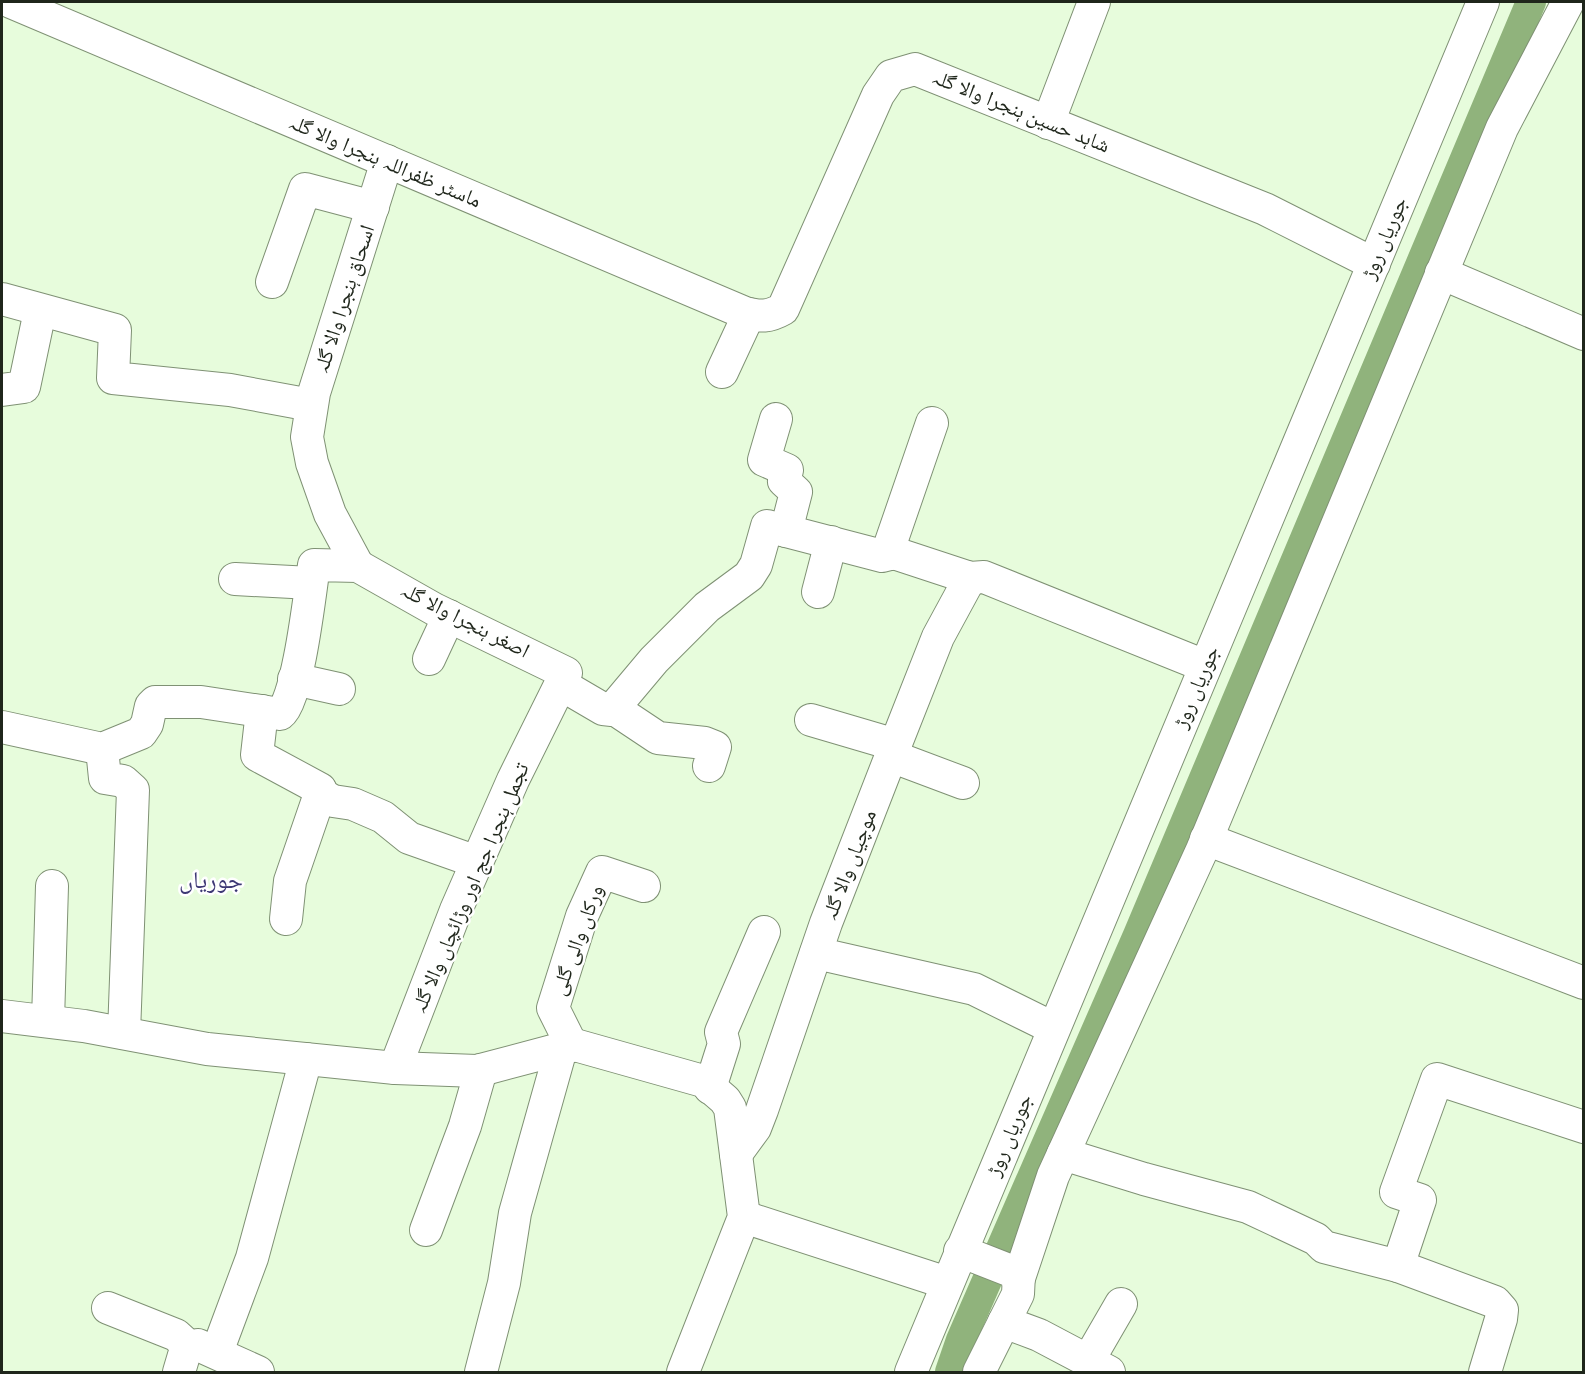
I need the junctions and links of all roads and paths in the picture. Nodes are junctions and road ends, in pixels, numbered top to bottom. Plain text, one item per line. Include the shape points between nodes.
1 (11, 2) edge
2 (1094, 2) edge
3 (1484, 2) edge
4 (1568, 2) edge
5 (1048, 123) junction
6 (387, 161) junction
7 (373, 207) junction
8 (1374, 264) junction
9 (1441, 273) junction
10 (272, 282) dead end
11 (2, 298) edge
12 (39, 311) junction
13 (755, 316) junction
14 (1584, 334) edge
15 (722, 372) dead end
16 (2, 390) edge
17 (311, 405) junction
18 (776, 419) dead end
19 (932, 423) dead end
20 (786, 531) junction
21 (831, 543) junction
22 (891, 554) junction
23 (358, 566) junction
24 (970, 578) junction
25 (235, 579) dead end
26 (311, 583) junction
27 (818, 592) dead end
28 (449, 616) junction
29 (429, 659) dead end
30 (1205, 666) junction
31 (294, 679) junction
32 (563, 682) junction
33 (339, 689) dead end
34 (613, 708) junction
35 (262, 711) junction
36 (811, 720) dead end
37 (2, 728) edge
38 (102, 749) junction
39 (893, 750) junction
40 (709, 766) dead end
41 (963, 783) dead end
42 (321, 791) junction
43 (1206, 839) junction
44 (477, 862) junction
45 (52, 886) dead end
46 (644, 886) dead end
47 (286, 919) dead end
48 (764, 932) dead end
49 (816, 953) junction
50 (1584, 983) edge
51 (2, 1016) edge
52 (48, 1021) junction
53 (1053, 1029) junction
54 (124, 1033) junction
55 (567, 1048) junction
56 (306, 1059) junction
57 (395, 1068) junction
58 (481, 1070) junction
59 (717, 1094) junction
60 (762, 1110) junction
61 (1584, 1127) edge
62 (736, 1154) junction
63 (1063, 1154) junction
64 (744, 1217) junction
65 (426, 1230) dead end
66 (967, 1254) junction
67 (1398, 1266) junction
68 (1011, 1274) junction
69 (947, 1283) junction
70 (1121, 1304) dead end
71 (108, 1308) dead end
72 (1004, 1322) junction
73 (217, 1352) junction
74 (182, 1358) edge
75 (1098, 1367) edge
76 (258, 1372) edge
77 (481, 1372) edge
78 (683, 1372) edge
79 (911, 1372) edge
80 (979, 1372) edge
81 (1485, 1372) edge

1 - 6 street, ماسٹر ظفراللہ ہنجرا والا گلہ
2 - 5 street
3 - 8 street, جوریاں روڑ
4 - 9 street via 1502,128
5 - 8 street, شاہد حسین ہنجرا والا گلہ via 1264,208
5 - 13 street, شاہد حسین ہنجرا والا گلہ via 915,69 891,76 871,107 783,309 772,315
6 - 7 street, اسحاق ہنجرا والا گلہ
6 - 13 street, ماسٹر ظفراللہ ہنجرا والا گلہ
7 - 10 street via 305,189
7 - 17 street, اسحاق ہنجرا والا گلہ
8 - 30 street, جوریاں روڑ
9 - 14 street
9 - 43 street
11 - 12 street
12 - 16 street via 24,387
12 - 17 street via 115,330 113,378 230,390
13 - 15 street
17 - 23 street, اسحاق ہنجرا والا گلہ via 307,437 320,490
18 - 20 street via 764,460 787,470 784,482 796,492
19 - 22 street via 890,545
20 - 21 street
20 - 34 street via 767,526 749,576 707,606
21 - 22 street via 882,556
21 - 27 street
22 - 24 street
23 - 26 street via 314,565
23 - 28 street, اصغر ہنجرا والا گلہ
24 - 30 street via 984,577
24 - 39 street, موچیاں والا گلہ via 938,637
25 - 26 street
26 - 31 street
28 - 29 street
28 - 32 street, اصغر ہنجرا والا گلہ via 559,667 566,673
30 - 53 street, جوریاں روڑ
31 - 33 street
31 - 35 street via 285,711
32 - 34 street, اصغر ہنجرا والا گلہ via 603,708
32 - 44 street, تجمل ہنجرا جج اور وڑائچاں والا گلہ
34 - 40 street, اصغر ہنجرا والا گلہ via 658,738 715,747
35 - 38 street via 201,702 155,702 141,733
35 - 42 street via 257,755
36 - 39 street
37 - 38 street
38 - 54 street via 105,778 123,781 134,790
39 - 41 street
39 - 49 street, موچیاں والا گلہ
42 - 44 street via 333,801 353,804 383,818 409,838
42 - 47 street via 290,882
43 - 50 street
43 - 63 street
44 - 57 street, تجمل ہنجرا جج اور وڑائچاں والا گلہ
45 - 52 street
46 - 55 street, ورکاں والی گلی via 602,872 582,916 553,1008
48 - 59 street via 721,1032 724,1044
49 - 53 street via 974,989
49 - 60 street, موچیاں والا گلہ
51 - 52 street
52 - 54 street
53 - 66 street, جوریاں روڑ
54 - 56 street via 207,1049
55 - 58 street
55 - 59 street via 671,1071 703,1082
55 - 77 street via 515,1213 504,1283
56 - 57 street
56 - 73 street via 255,1249
57 - 58 street
58 - 65 street via 465,1126
59 - 60 street
59 - 62 street via 730,1108
60 - 62 street, موچیاں والا گلہ via 755,1128
61 - 67 street via 1437,1079 1396,1192 1420,1200
62 - 64 street
63 - 67 street via 1248,1207 1316,1239 1324,1247
63 - 68 street
64 - 69 street
64 - 78 street
66 - 68 street
66 - 69 street, جوریاں روڑ
67 - 81 street via 1500,1305 1501,1319
68 - 72 street via 1018,1294
69 - 79 street, جوریاں روڑ
70 - 75 street
71 - 74 street via 176,1335
72 - 75 street via 1039,1335
72 - 80 street
73 - 74 street via 202,1345
73 - 76 street

